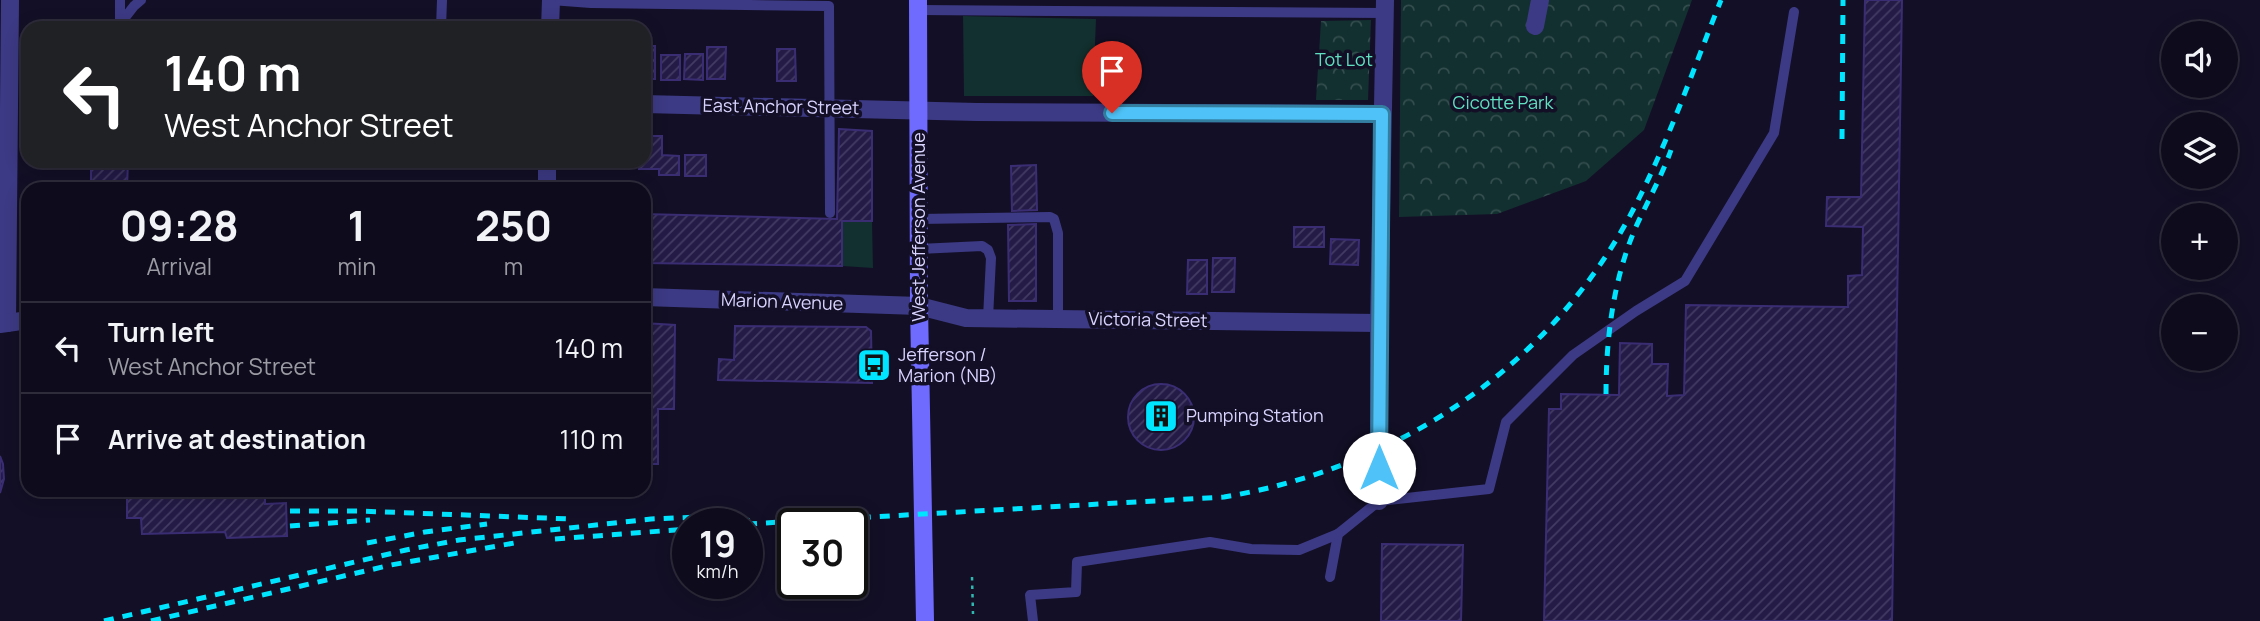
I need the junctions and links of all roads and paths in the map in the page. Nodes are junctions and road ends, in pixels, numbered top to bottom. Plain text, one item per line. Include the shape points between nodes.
1 (10, 0) edge
2 (120, 0) edge
3 (141, 0) edge
4 (442, 0) edge
5 (551, 0) edge
6 (1540, 0) edge
7 (829, 3) edge
8 (918, 5) edge
9 (1385, 6) edge
10 (1794, 12) dead end
11 (120, 21) edge
12 (124, 21) edge
13 (441, 21) edge
14 (550, 21) edge
15 (1535, 26) dead end
16 (5, 92) edge
17 (651, 104) edge
18 (828, 107) junction
19 (918, 110) junction
20 (1382, 114) junction
21 (830, 213) dead end
22 (919, 219) junction
23 (919, 249) junction
24 (651, 297) edge
25 (919, 306) junction
26 (988, 318) junction
27 (1058, 319) junction
28 (1379, 323) junction
29 (4, 324) edge
30 (1379, 501) junction
31 (1338, 534) junction
32 (972, 577) dead end
33 (1330, 577) dead end
34 (973, 614) dead end
35 (925, 621) edge
36 (1032, 621) edge

1 - 16 street
2 - 11 lane
3 - 12 lane
4 - 13 lane
5 - 7 lane
5 - 14 street
6 - 15 street
7 - 18 lane
8 - 9 lane
8 - 19 main road, West Jefferson Avenue
9 - 20 street
10 - 30 lane via 1774,133 1685,281 1573,355 1506,422 1489,489
16 - 29 street
17 - 18 street, East Anchor Street
18 - 19 street, East Anchor Street
18 - 21 lane
19 - 20 street, East Anchor Street
19 - 22 main road, West Jefferson Avenue
20 - 28 street
22 - 23 main road, West Jefferson Avenue
22 - 27 lane via 1054,219
23 - 25 main road, West Jefferson Avenue
23 - 26 lane via 982,246 988,250
24 - 25 street, Marion Avenue
25 - 26 street, Victoria Street via 966,318
25 - 35 main road, West Jefferson Avenue
26 - 27 street, Victoria Street
27 - 28 street, Victoria Street
28 - 30 street
30 - 31 lane
31 - 33 lane
31 - 36 lane via 1299,550 1210,542 1077,562 1076,592 1030,595
32 - 34 path

